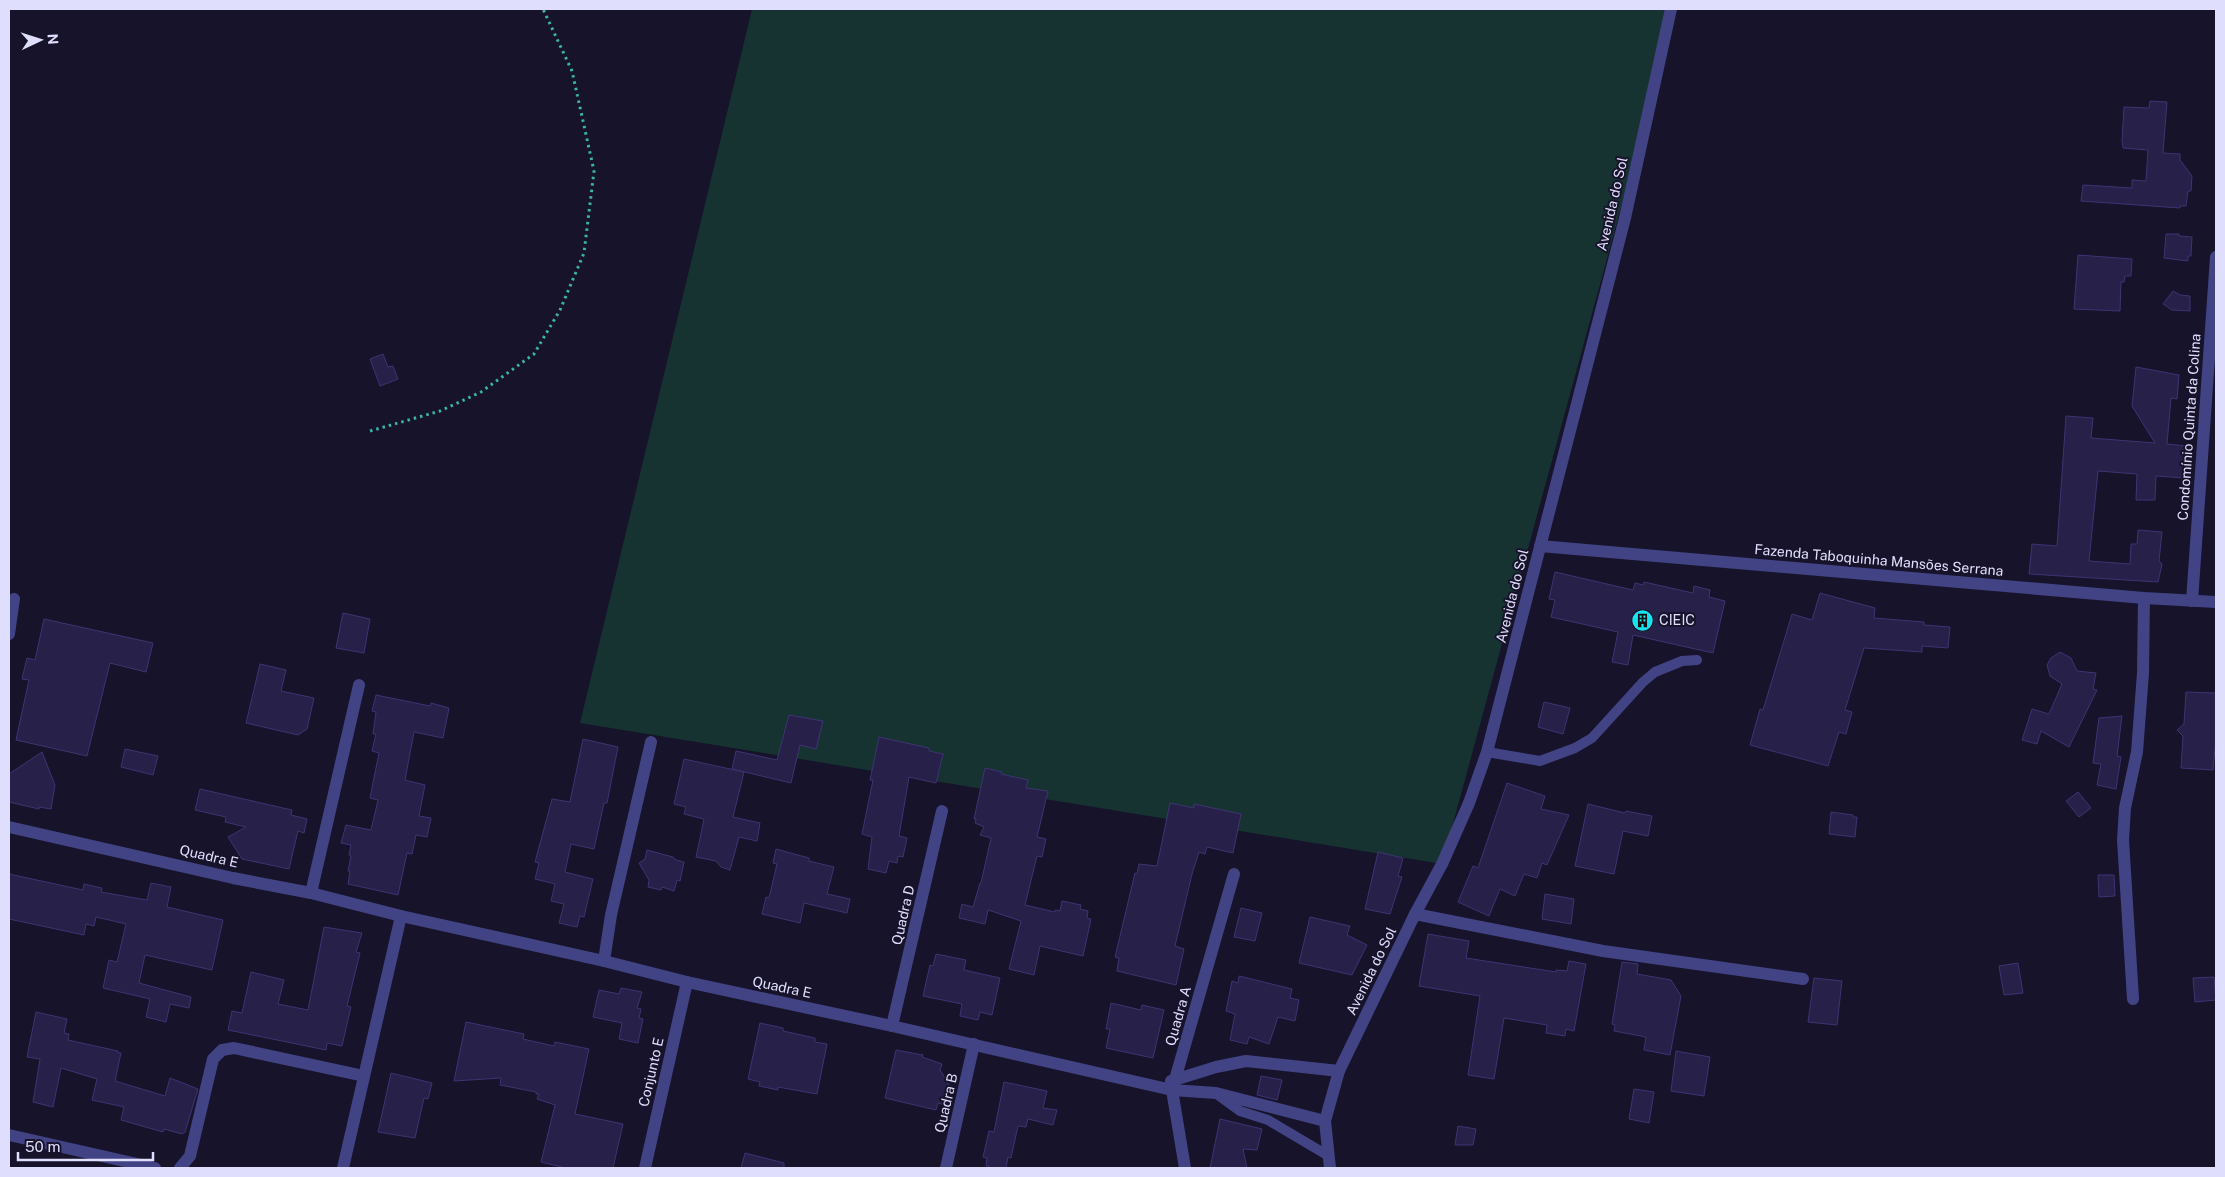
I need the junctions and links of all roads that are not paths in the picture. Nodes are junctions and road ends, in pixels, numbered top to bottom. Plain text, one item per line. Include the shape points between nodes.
1 (1671, 9) edge
2 (2216, 256) edge
3 (1540, 546) junction
4 (2144, 598) junction
5 (14, 600) dead end
6 (2192, 601) junction
7 (2216, 602) edge
8 (9, 634) edge
9 (1697, 660) dead end
10 (359, 685) dead end
11 (651, 742) dead end
12 (1487, 752) junction
13 (942, 811) dead end
14 (9, 827) edge
15 (1234, 874) dead end
16 (310, 893) junction
17 (1415, 914) junction
18 (402, 916) junction
19 (604, 961) junction
20 (1803, 979) dead end
21 (687, 982) junction
22 (2133, 999) dead end
23 (892, 1026) junction
24 (974, 1044) junction
25 (1339, 1071) junction
26 (364, 1076) junction
27 (1174, 1084) junction
28 (1216, 1093) junction
29 (1326, 1121) junction
30 (9, 1135) edge
31 (1327, 1155) junction
32 (155, 1168) edge
33 (180, 1168) edge
34 (344, 1168) edge
35 (645, 1168) edge
36 (946, 1168) edge
37 (1185, 1168) edge
38 (1330, 1168) edge

1 - 3 street, Avenida do Sol via 1625,218
2 - 6 street, Condomínio Quinta da Colina
3 - 4 street, Fazenda Taboquinha Mansões Serrana
3 - 12 street, Avenida do Sol
4 - 6 street, Fazenda Taboquinha Mansões Serrana
4 - 22 street via 2144,673 2138,742 2125,808 2123,840
5 - 8 street
6 - 7 street, Fazenda Taboquinha Mansões Serrana
9 - 12 lane via 1682,661 1655,672 1592,738 1575,748 1540,761
10 - 16 street
11 - 19 street via 617,886
12 - 17 street, Avenida do Sol via 1442,864
13 - 23 street, Quadra D
14 - 16 street, Quadra E
15 - 27 street, Quadra A
16 - 18 street, Quadra E
17 - 20 street via 1603,951
17 - 25 street, Avenida do Sol
18 - 19 street, Quadra E
18 - 26 street
19 - 21 street, Quadra E
21 - 23 street, Quadra E
21 - 35 street, Conjunto E
23 - 24 street, Quadra E
24 - 27 street, Quadra E via 1157,1085
24 - 36 street, Quadra B
25 - 27 street via 1246,1062 1216,1067
25 - 29 street, Avenida do Sol
26 - 33 street via 234,1048 222,1050 213,1059 190,1156
26 - 34 street
27 - 28 street, Quadra E
27 - 37 street, Quadra A
28 - 29 street, Quadra E
28 - 31 lane via 1240,1111 1268,1120
29 - 31 street, Avenida do Sol
30 - 32 street
31 - 38 street, Avenida do Sol

